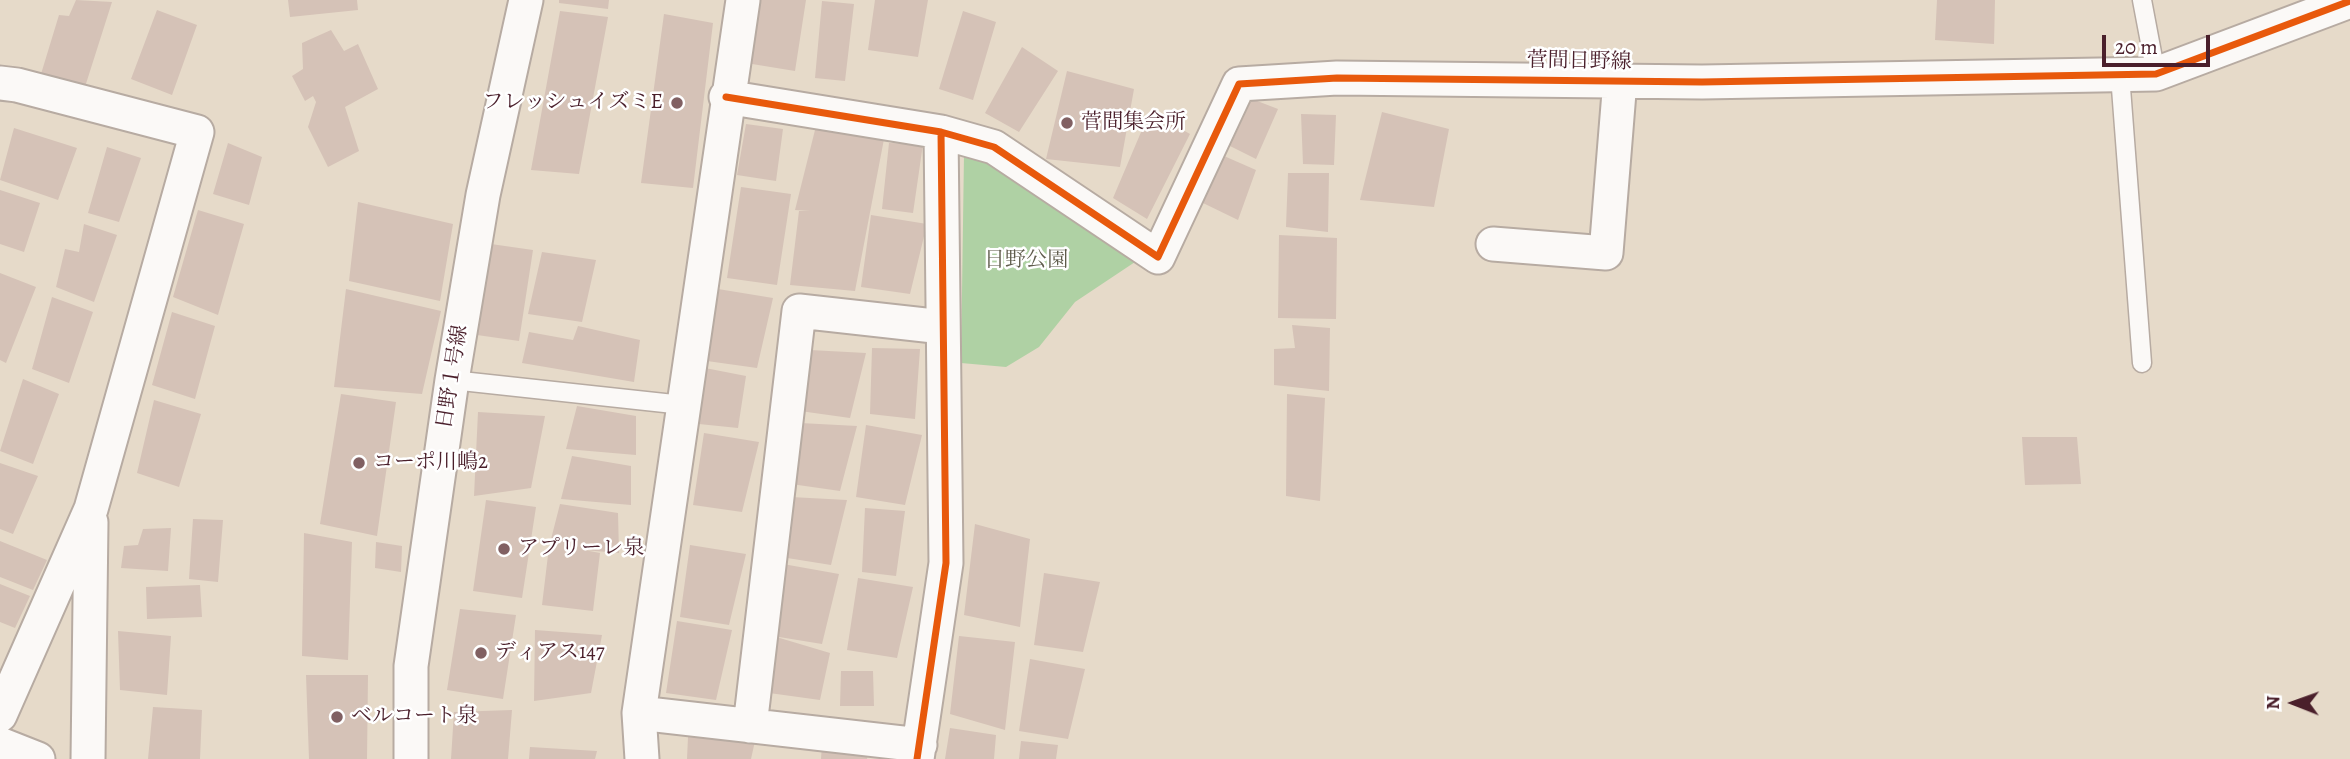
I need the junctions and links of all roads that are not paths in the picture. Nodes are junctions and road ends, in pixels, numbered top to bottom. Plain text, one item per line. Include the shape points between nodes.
1 (526, 0) edge
2 (743, 0) edge
3 (2142, 0) edge
4 (2350, 1) edge
5 (2156, 74) junction
6 (2120, 75) junction
7 (1620, 80) junction
8 (0, 83) edge
9 (726, 97) junction
10 (941, 132) junction
11 (1493, 244) dead end
12 (943, 327) junction
13 (2141, 363) dead end
14 (452, 380) junction
15 (683, 405) junction
16 (91, 509) junction
17 (639, 713) junction
18 (0, 716) edge
19 (750, 726) junction
20 (0, 744) edge
21 (918, 752) edge
22 (38, 759) edge
23 (89, 759) edge
24 (411, 759) edge
25 (642, 759) edge

1 - 14 street, 日野１号線 via 483,195
2 - 9 street
3 - 5 lane
4 - 5 street, 菅間日野線
5 - 6 street, 菅間日野線
6 - 7 street, 菅間日野線
6 - 13 lane
7 - 10 street, 菅間日野線 via 1337,78 1239,85 1158,257 994,147
7 - 11 street via 1606,253
8 - 16 street via 197,132
9 - 10 street
9 - 15 street
10 - 12 street
12 - 19 street via 799,312
12 - 21 street via 946,563
14 - 15 lane
14 - 24 street, 日野１号線 via 411,666
15 - 17 street
16 - 18 street
16 - 23 street
17 - 19 street
17 - 25 street
19 - 21 street
20 - 22 street

